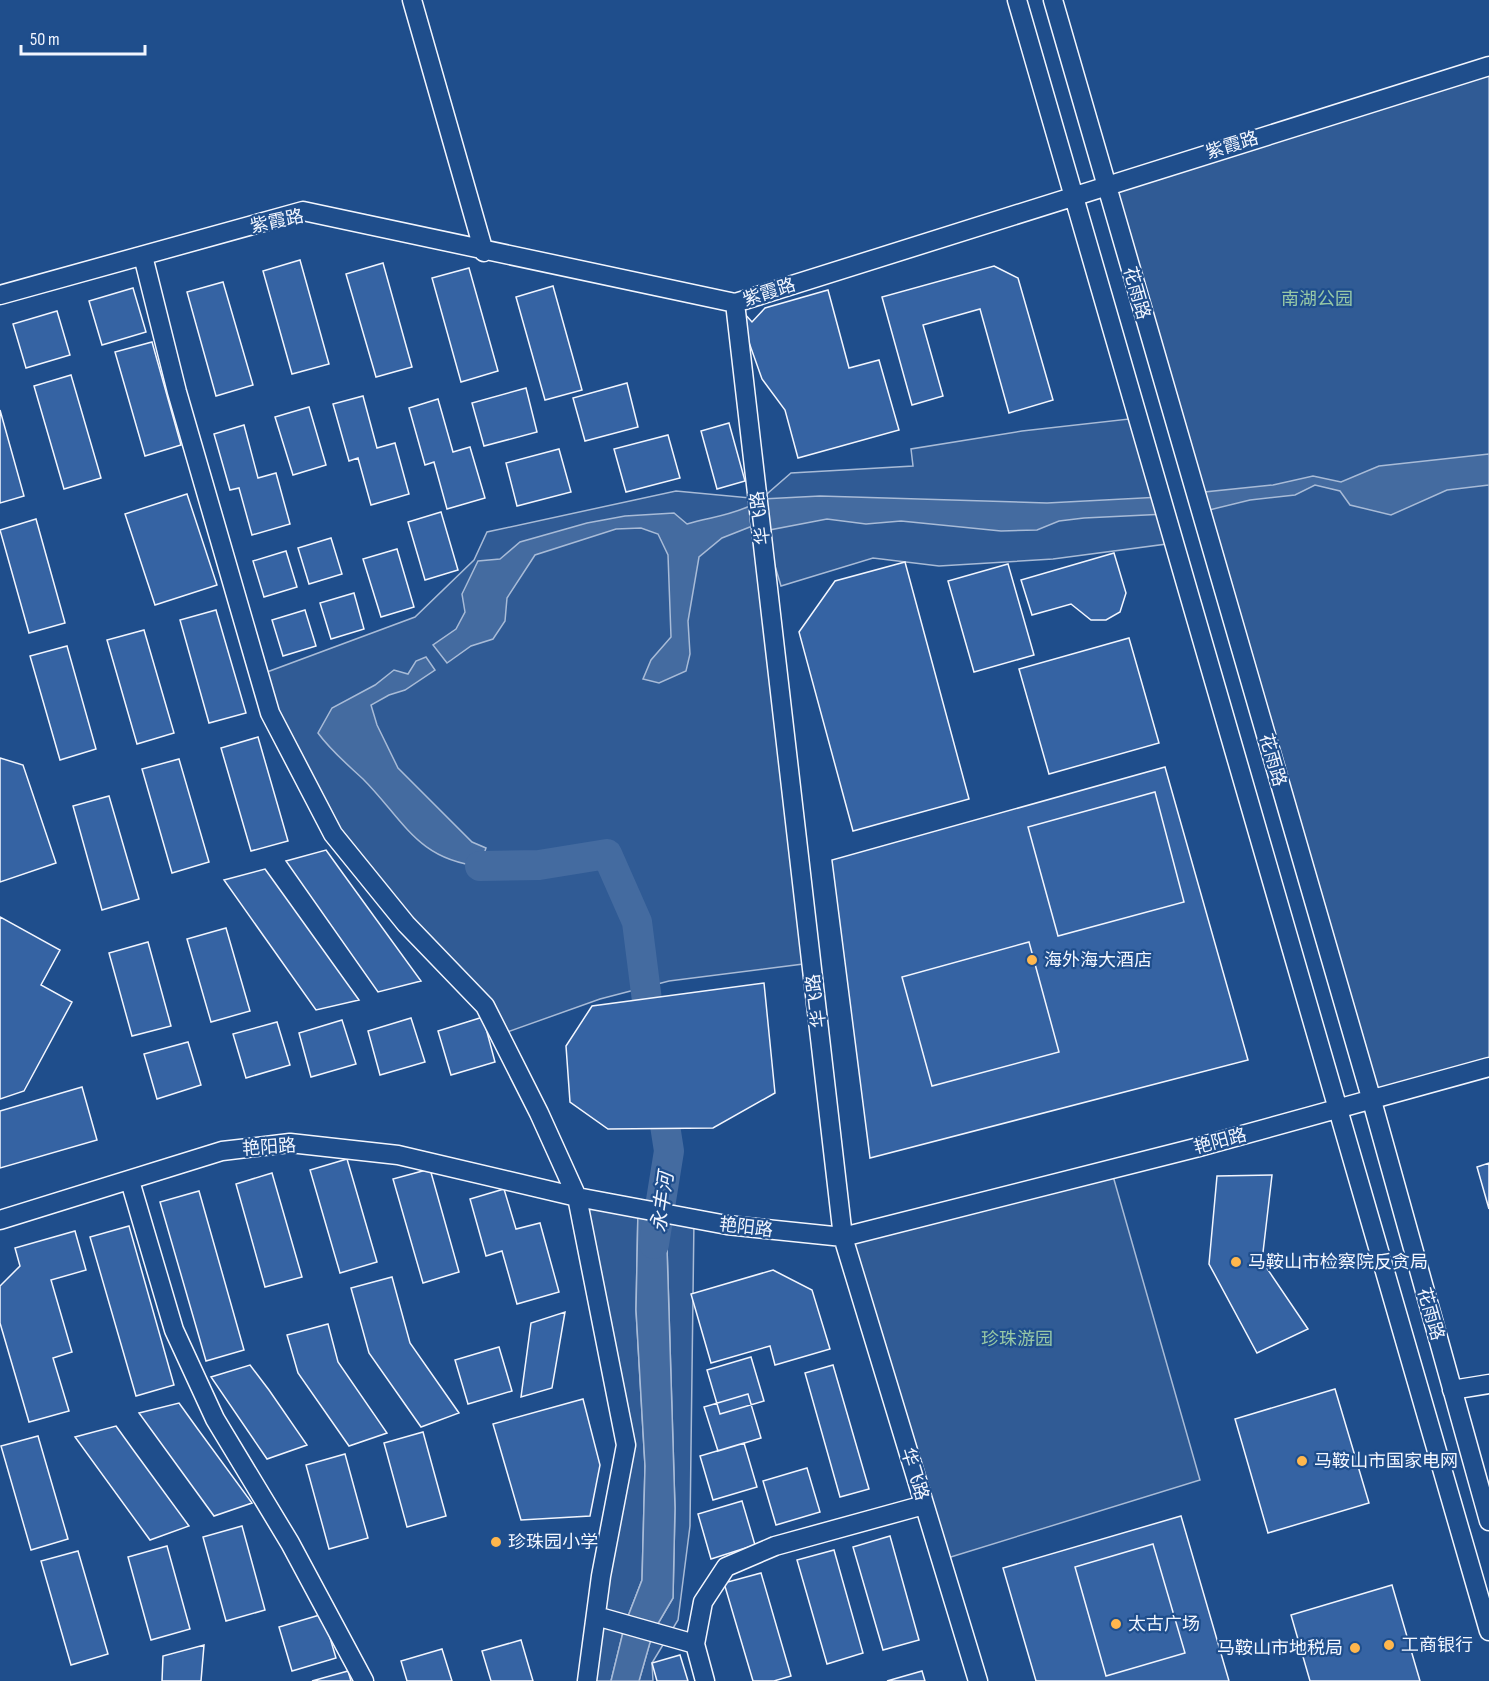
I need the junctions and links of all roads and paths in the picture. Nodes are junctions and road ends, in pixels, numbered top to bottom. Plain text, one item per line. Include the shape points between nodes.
1 (412, 0) edge
2 (1017, 0) edge
3 (1053, 0) edge
4 (1489, 66) edge
5 (1106, 185) junction
6 (1074, 195) junction
7 (484, 252) junction
8 (143, 256) junction
9 (0, 295) edge
10 (735, 303) junction
11 (1489, 1067) edge
12 (1372, 1101) junction
13 (1338, 1110) junction
14 (129, 1181) junction
15 (577, 1197) junction
16 (0, 1220) edge
17 (843, 1237) junction
18 (1489, 1384) edge
19 (1452, 1390) junction
20 (924, 1505) junction
21 (1489, 1521) edge
22 (596, 1616) junction
23 (1489, 1631) edge
24 (695, 1644) junction
25 (364, 1681) edge
26 (587, 1681) edge
27 (705, 1681) edge
28 (978, 1681) edge

1 - 7 street
2 - 6 street
3 - 5 street, 花雨路
4 - 5 street, 紫霞路
5 - 6 street, 紫霞路
5 - 12 street, 花雨路
6 - 10 street, 紫霞路
6 - 13 street
7 - 8 street, 紫霞路 via 303,211
7 - 10 street, 紫霞路
8 - 9 street, 紫霞路
8 - 15 street via 177,392 270,713 333,834 406,924 485,1006
10 - 17 street, 华飞路
11 - 12 street, 艳阳路
12 - 13 street, 艳阳路
12 - 19 street, 花雨路
13 - 17 street, 艳阳路
13 - 23 street
14 - 15 street, 艳阳路 via 222,1151 290,1143 398,1155
14 - 16 street, 艳阳路
14 - 25 street via 174,1330 215,1419 290,1543
15 - 17 street, 艳阳路 via 727,1226
15 - 22 street via 626,1445
17 - 20 street, 华飞路
18 - 19 street
19 - 21 street, 花雨路
20 - 24 street via 775,1546 726,1567 703,1602
20 - 28 street, 华飞路
22 - 24 street
22 - 26 street
24 - 27 street

